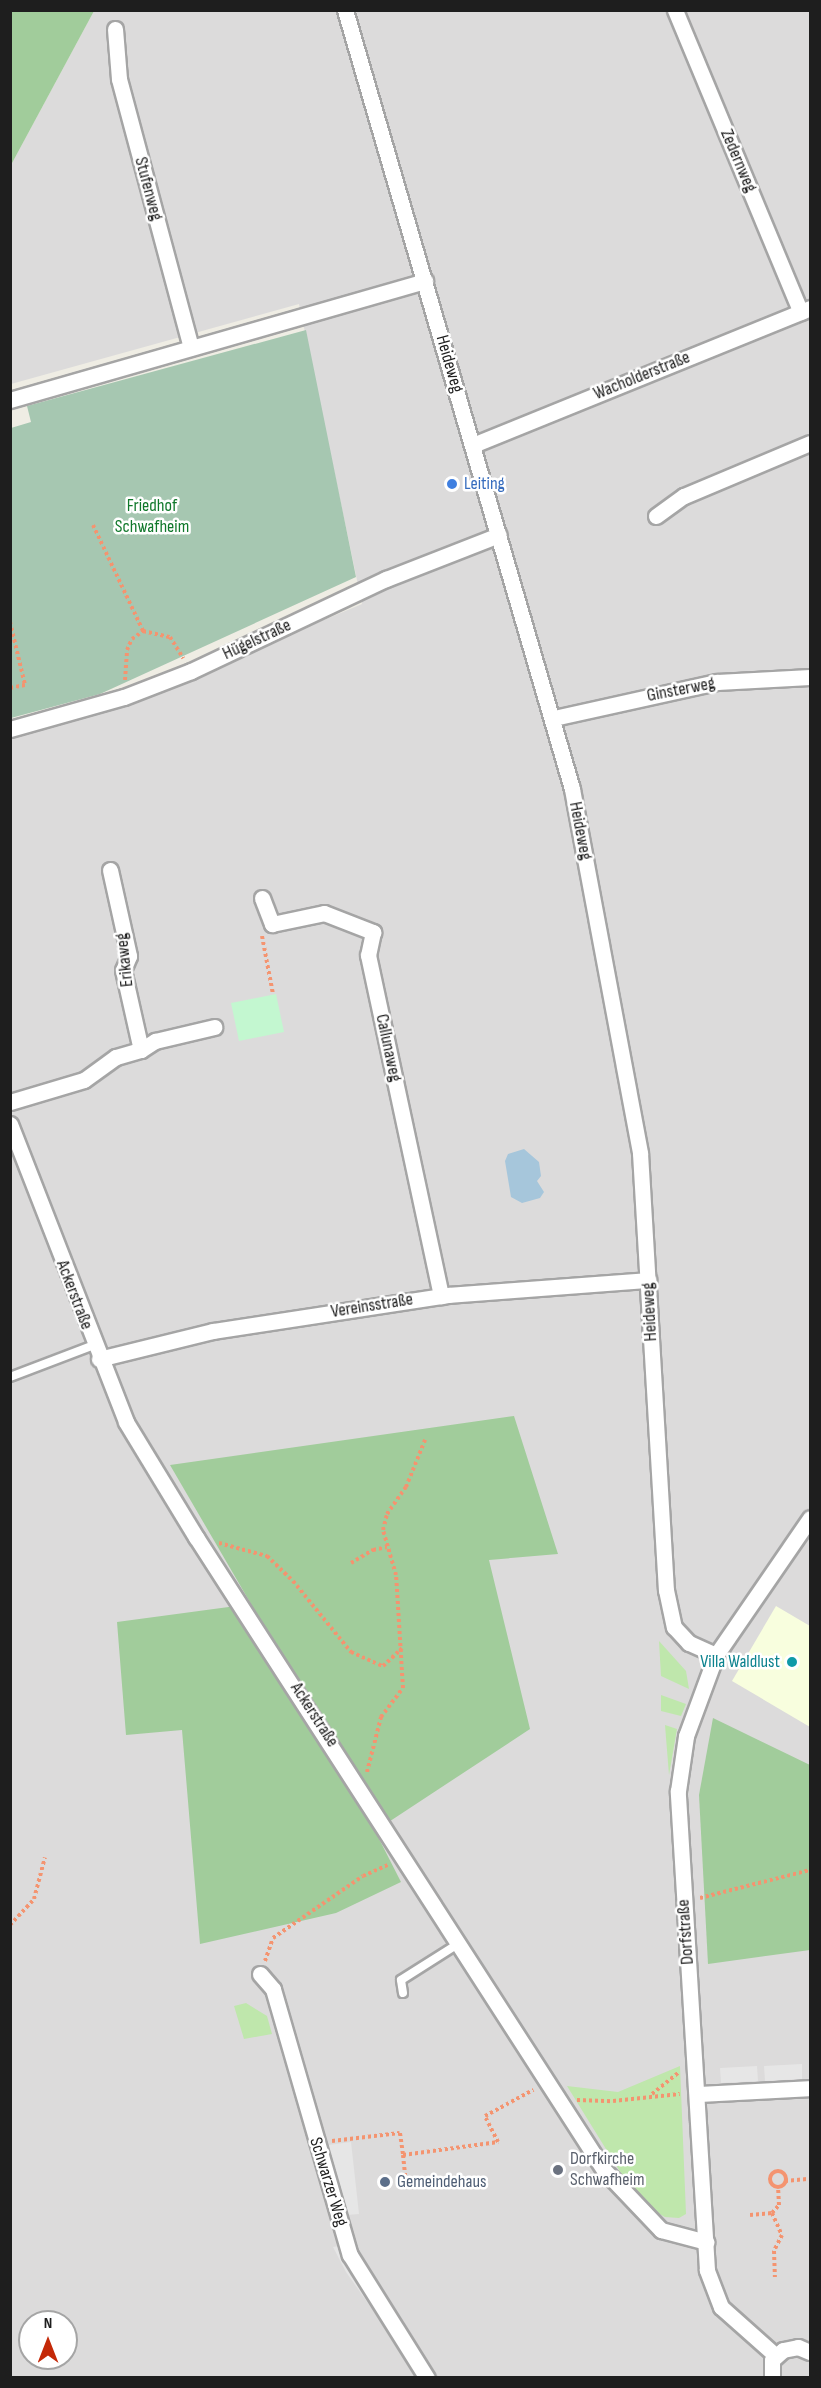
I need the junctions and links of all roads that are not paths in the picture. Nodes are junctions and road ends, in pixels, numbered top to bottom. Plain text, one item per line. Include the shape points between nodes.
1 (345, 10) edge
2 (675, 10) edge
3 (115, 29) dead end
4 (425, 281) junction
5 (806, 310) edge
6 (191, 348) junction
7 (10, 400) edge
8 (473, 445) junction
9 (809, 447) edge
10 (656, 516) dead end
11 (499, 535) junction
12 (810, 677) edge
13 (554, 718) junction
14 (10, 729) edge
15 (110, 870) dead end
16 (262, 898) dead end
17 (214, 1027) dead end
18 (141, 1050) junction
19 (10, 1102) edge
20 (10, 1124) edge
21 (648, 1280) junction
22 (441, 1296) junction
23 (97, 1352) junction
24 (10, 1377) edge
25 (810, 1518) edge
26 (716, 1655) junction
27 (458, 1944) junction
28 (260, 1974) road end
29 (403, 1993) dead end
30 (810, 2088) edge
31 (697, 2094) junction
32 (706, 2242) junction
33 (810, 2352) edge
34 (775, 2355) junction
35 (427, 2378) edge
36 (772, 2378) edge

1 - 4 street, Heideweg
2 - 5 street, Zedernweg
3 - 6 street, Stufenweg via 119,79
4 - 6 street
4 - 8 street, Heideweg
5 - 8 street, Wacholderstraße
6 - 7 street
8 - 11 street, Heideweg
9 - 10 street via 684,496
11 - 13 street, Heideweg
11 - 14 street, Hügelstraße via 386,579 191,671 124,697
12 - 13 street, Ginsterweg via 717,682
13 - 21 street, Heideweg via 572,789 633,1105
15 - 18 street, Erikaweg via 129,956 123,970
16 - 22 street, Callunaweg via 272,924 324,913 373,932 368,955
17 - 18 street via 155,1041
18 - 19 street via 116,1057 84,1080
20 - 23 street, Ackerstraße
21 - 22 street, Vereinsstraße
21 - 26 street, Heideweg via 666,1590 674,1627 689,1643
22 - 23 street, Vereinsstraße
23 - 24 lane
23 - 27 street, Ackerstraße via 126,1422 196,1537
25 - 26 street, Dorfstraße
26 - 31 street, Dorfstraße via 686,1736 678,1791
27 - 29 lane via 401,1980
27 - 32 street, Ackerstraße via 604,2170 662,2230
28 - 35 street, Schwarzer Weg via 273,1989 350,2254
30 - 31 street
31 - 32 street, Dorfstraße
32 - 34 street, Dorfstraße via 707,2270 721,2307
33 - 34 street via 790,2347
34 - 36 street via 770,2367

